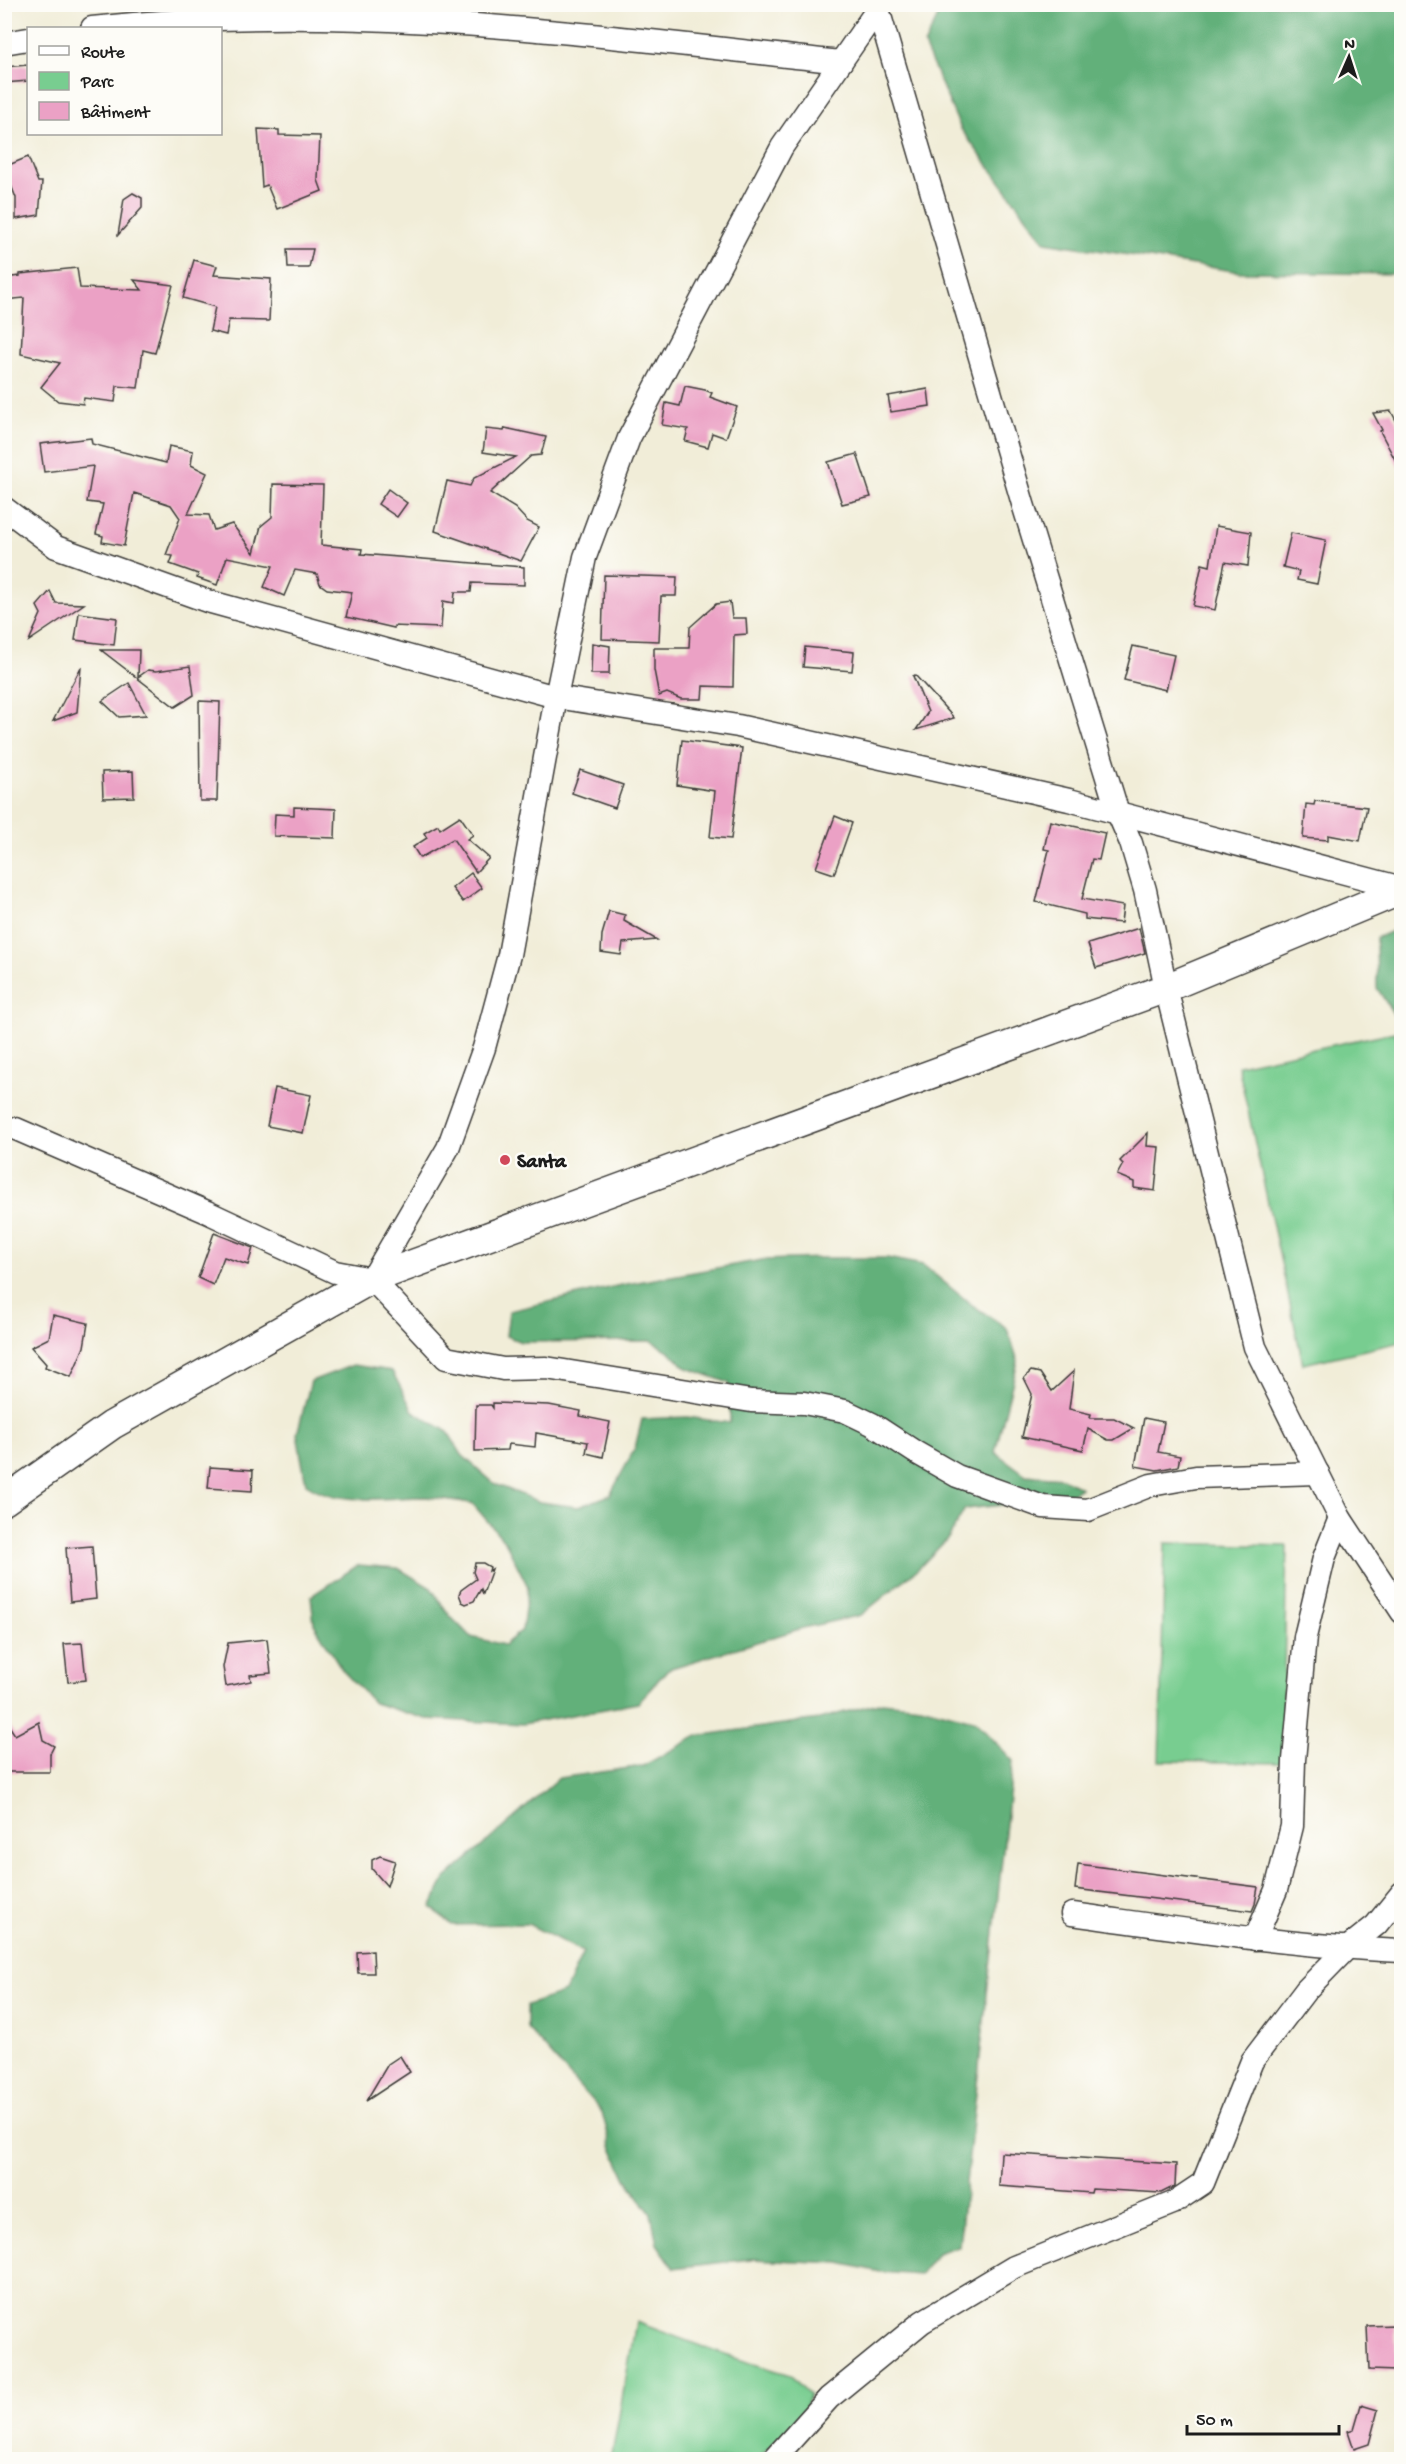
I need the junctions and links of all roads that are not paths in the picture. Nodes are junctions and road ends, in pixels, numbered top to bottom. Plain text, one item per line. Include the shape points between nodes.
1 (879, 7) edge
2 (98, 27) edge
3 (27, 39) edge
4 (4, 43) edge
5 (841, 62) junction
6 (4, 508) edge
7 (556, 697) junction
8 (1118, 813) junction
9 (1401, 889) edge
10 (1166, 988) junction
11 (4, 1127) edge
12 (372, 1279) junction
13 (1318, 1473) junction
14 (4, 1501) edge
15 (1340, 1518) junction
16 (1401, 1612) edge
17 (1401, 1893) edge
18 (1072, 1914) dead end
19 (1255, 1939) junction
20 (1347, 1948) junction
21 (1401, 1951) edge
22 (773, 2460) edge

1 - 5 street
1 - 8 street via 1023,504
2 - 5 street via 150,19 271,12 387,14 582,30
3 - 4 street
5 - 7 street via 782,147 630,438 585,557
6 - 7 street via 56,547 207,601
7 - 8 street via 738,726
7 - 12 street via 509,955 484,1048 447,1148
8 - 9 street
8 - 10 street via 1145,890
9 - 10 main road
10 - 12 main road
10 - 13 street via 1255,1347
11 - 12 street via 207,1212 335,1272
12 - 13 street via 446,1358 503,1369 546,1368 751,1401 804,1403 846,1410 957,1476 1043,1507 1088,1510 1151,1485 1196,1477
12 - 14 main road via 111,1425
13 - 15 street
15 - 16 street
15 - 19 street via 1324,1558 1305,1637 1292,1826 1276,1890
17 - 20 street via 1376,1925
18 - 19 street
19 - 20 street
20 - 21 street
20 - 22 street via 1306,1990 1252,2061 1203,2183 1173,2203 1014,2267 922,2322 829,2398

